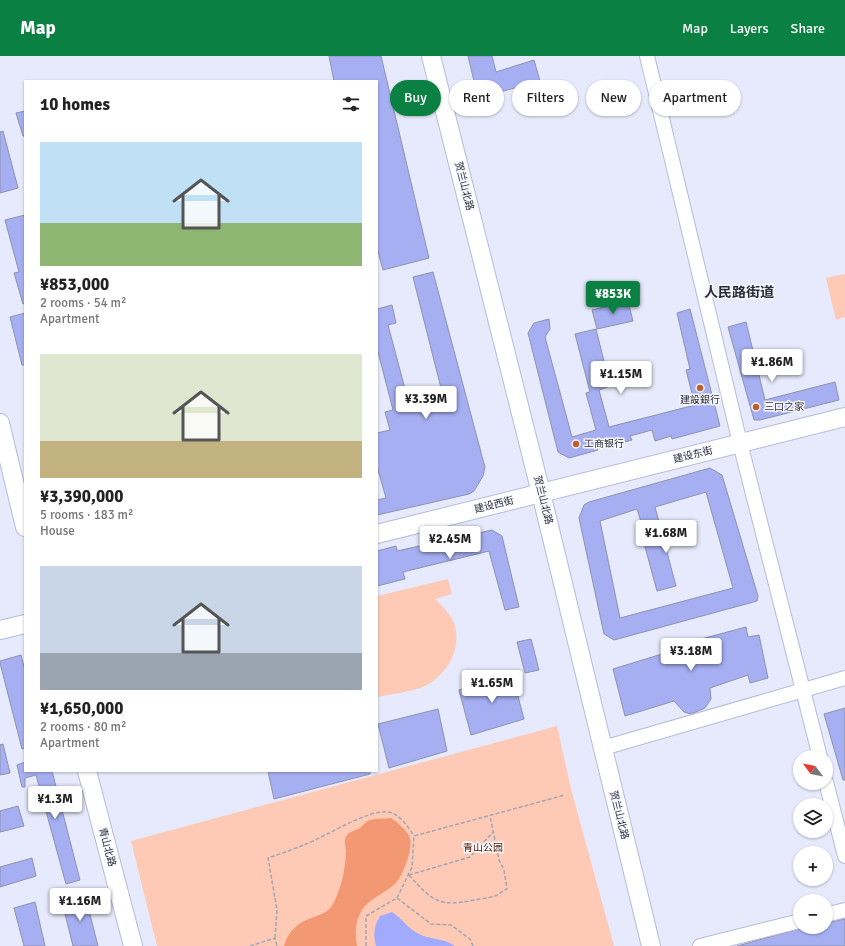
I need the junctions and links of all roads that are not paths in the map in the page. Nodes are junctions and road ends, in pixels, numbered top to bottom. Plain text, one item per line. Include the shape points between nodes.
1 (431, 56) edge
2 (647, 56) edge
3 (845, 417) edge
4 (0, 423) edge
5 (740, 443) junction
6 (541, 493) junction
7 (24, 523) edge
8 (378, 534) edge
9 (24, 624) edge
10 (0, 630) edge
11 (845, 678) edge
12 (802, 689) junction
13 (603, 748) junction
14 (818, 750) edge
15 (87, 772) edge
16 (828, 790) edge
17 (845, 856) edge
18 (845, 910) edge
19 (833, 913) edge
20 (793, 923) edge
21 (133, 946) edge
22 (651, 946) edge
23 (700, 946) edge

1 - 6 main road, 贺兰山北路
2 - 5 street
3 - 5 main road, 建设东街
4 - 7 main road
5 - 6 main road, 建设东街
5 - 12 street
6 - 8 main road, 建设西街
6 - 13 main road, 贺兰山北路
9 - 10 main road
11 - 12 street
12 - 13 street
12 - 14 street
13 - 22 main road, 贺兰山北路
15 - 21 main road, 青山北路
16 - 17 street
18 - 19 street
20 - 23 street

